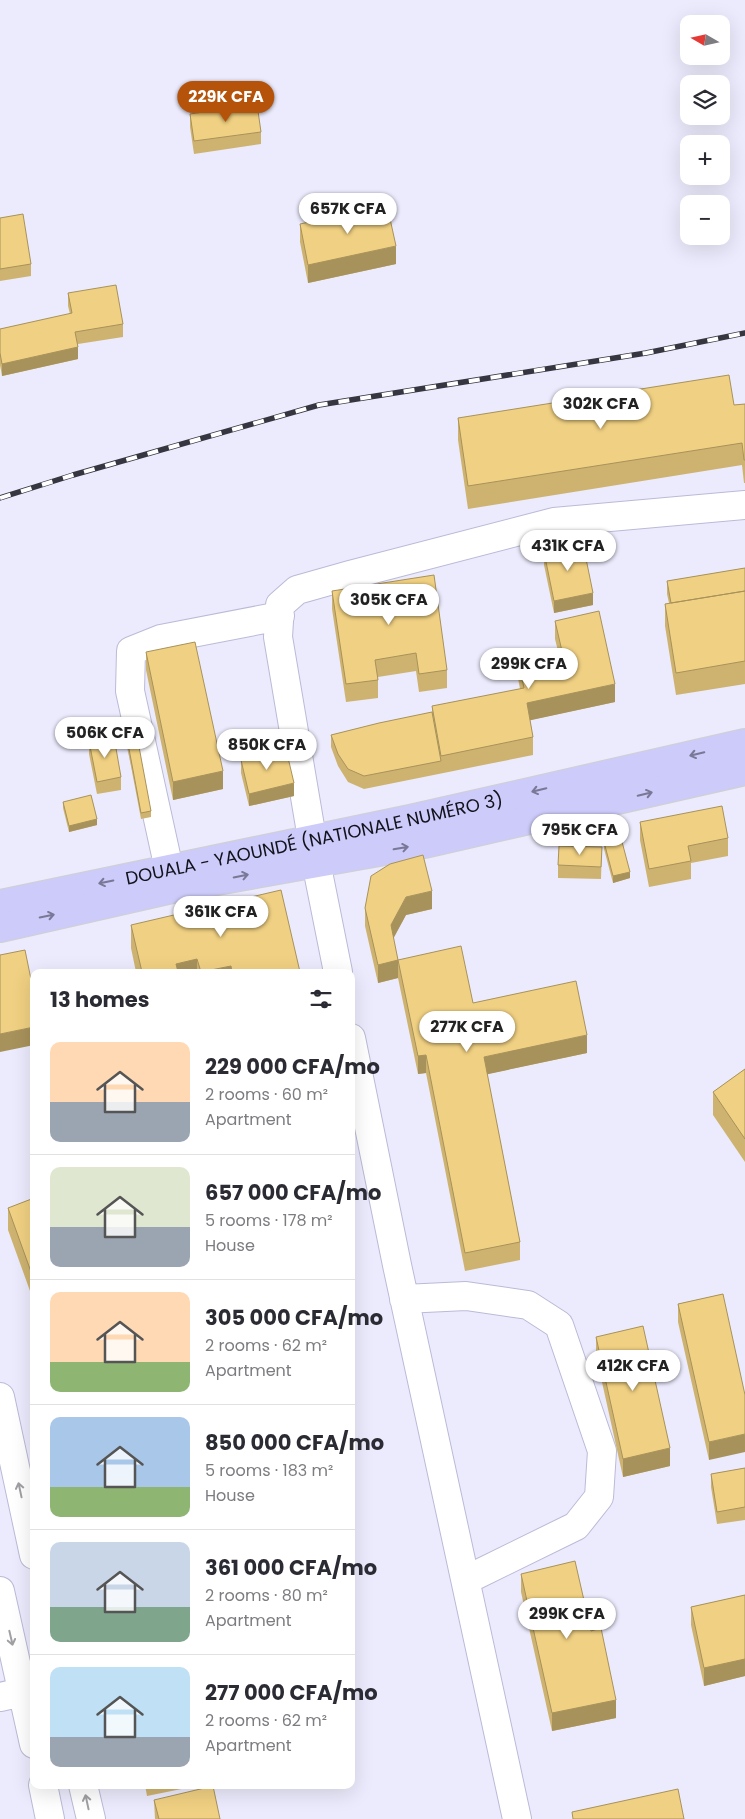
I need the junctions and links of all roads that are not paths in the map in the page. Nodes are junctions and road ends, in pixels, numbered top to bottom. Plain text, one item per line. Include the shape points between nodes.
1 (745, 505) edge
2 (280, 616) junction
3 (745, 743) edge
4 (745, 771) edge
5 (314, 851) junction
6 (169, 869) junction
7 (0, 904) edge
8 (0, 928) edge
9 (337, 969) edge
10 (355, 1058) edge
11 (404, 1299) junction
12 (0, 1397) edge
13 (30, 1536) edge
14 (466, 1580) junction
15 (0, 1591) edge
16 (11, 1694) edge
17 (30, 1729) edge
18 (44, 1789) edge
19 (84, 1789) edge
20 (50, 1819) edge
21 (91, 1819) edge
22 (517, 1819) edge

1 - 2 street via 554,522 297,590 280,605
2 - 5 street via 278,638
2 - 6 street via 161,638 131,651 130,691
3 -> 5 highway, DOUALA - YAOUNDÉ (NATIONALE NUMÉRO 3)
5 -> 4 highway, DOUALA - YAOUNDÉ (NATIONALE NUMÉRO 3) via 424,844
5 - 6 highway, DOUALA - YAOUNDÉ (NATIONALE NUMÉRO 3)
8 -> 5 highway, DOUALA - YAOUNDÉ (NATIONALE NUMÉRO 3) via 172,889
5 - 9 street
6 -> 7 highway, DOUALA - YAOUNDÉ (NATIONALE NUMÉRO 3)
10 - 11 street
11 - 14 street
11 - 14 street via 466,1296 528,1305 559,1325 602,1451 599,1497 576,1526
13 -> 12 street
14 - 22 street
15 -> 16 street
16 - 17 street
18 - 20 street
21 -> 19 street

